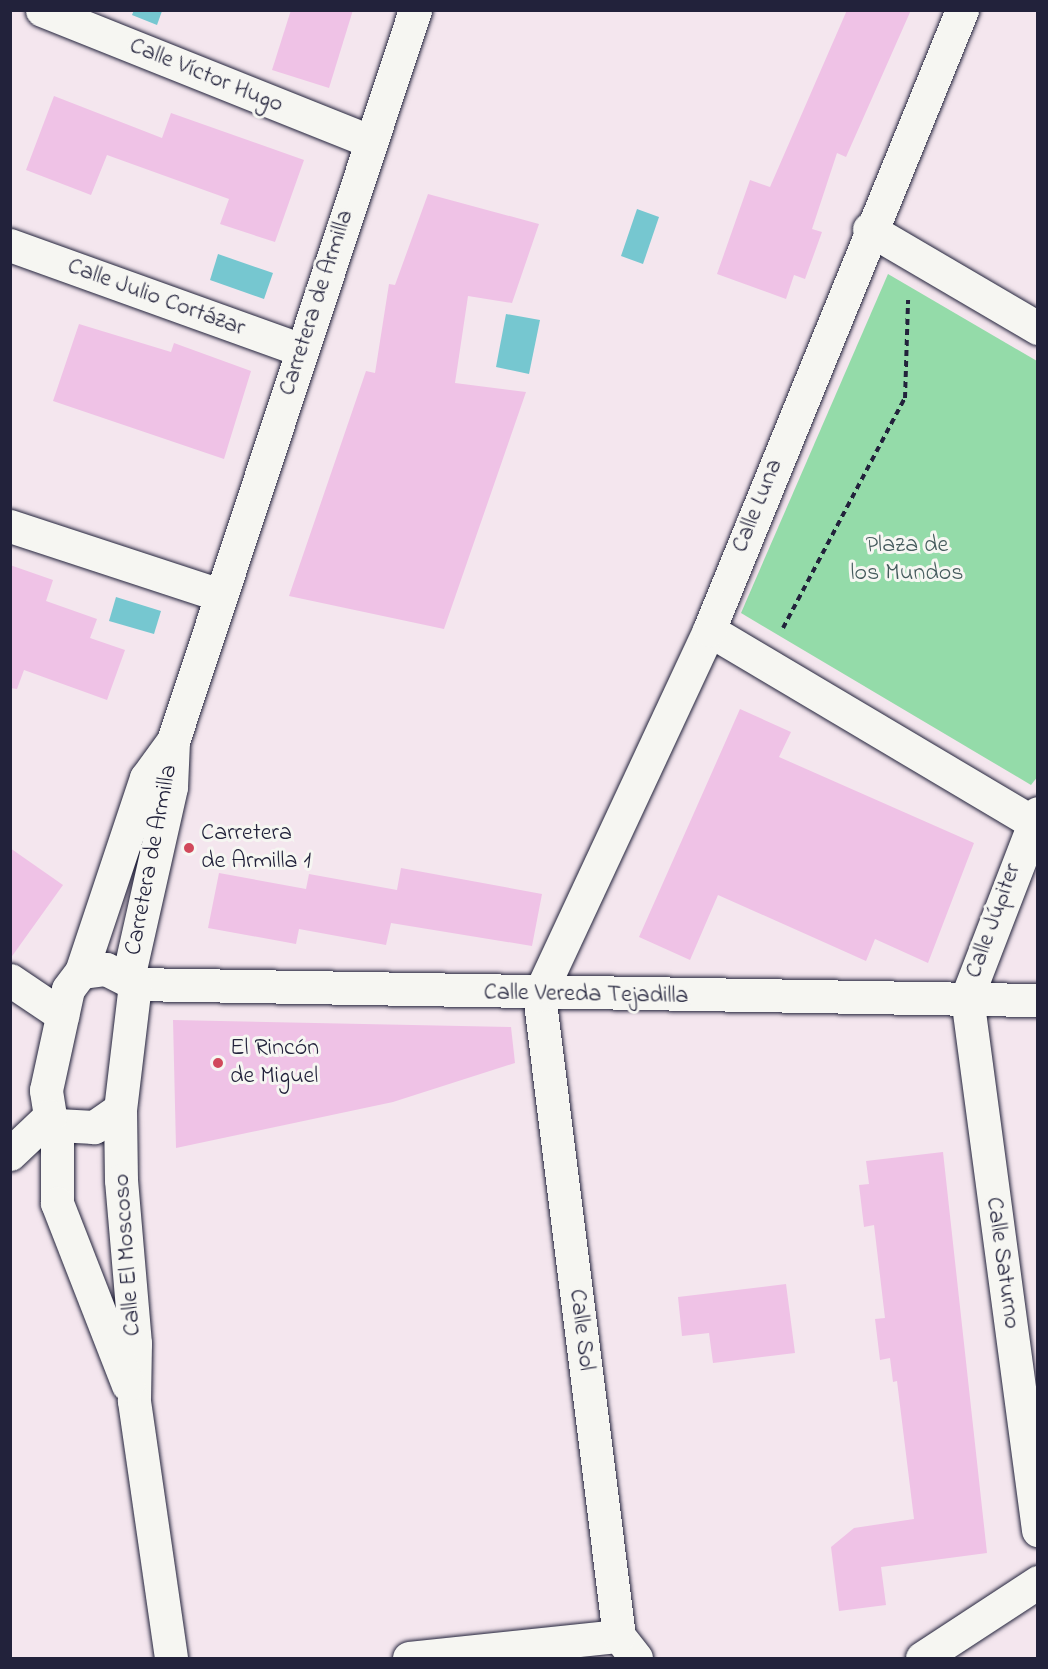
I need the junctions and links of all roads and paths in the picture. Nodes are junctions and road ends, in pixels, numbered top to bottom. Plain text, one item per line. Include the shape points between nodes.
1 (42, 10) edge
2 (415, 10) edge
3 (962, 10) edge
4 (370, 141) junction
5 (869, 229) junction
6 (10, 245) edge
7 (921, 260) junction
8 (1038, 327) edge
9 (301, 350) junction
10 (10, 525) edge
11 (220, 595) junction
12 (709, 630) junction
13 (765, 663) junction
14 (173, 741) junction
15 (1034, 817) edge
16 (81, 972) junction
17 (10, 980) edge
18 (131, 981) junction
19 (539, 995) junction
20 (967, 997) junction
21 (1038, 1000) edge
22 (62, 1015) junction
23 (120, 1109) junction
24 (53, 1120) junction
25 (10, 1154) edge
26 (134, 1401) junction
27 (1038, 1530) edge
28 (1038, 1582) edge
29 (628, 1647) edge
30 (171, 1659) edge
31 (409, 1659) edge
32 (922, 1659) edge

1 - 4 street, Calle Víctor Hugo
2 - 4 street, Carretera de Armilla
3 - 5 street, Calle Luna
4 - 9 street, Carretera de Armilla
5 - 7 street
5 - 12 street, Calle Luna
6 - 9 street, Calle Julio Cortázar
7 - 8 street
7 - 13 path via 909,286 905,398
9 - 11 street, Carretera de Armilla
10 - 11 street
11 - 14 street, Carretera de Armilla
12 - 13 street
12 - 19 street, Calle Luna
13 - 15 street
14 - 16 street, Carretera de Armilla via 146,778
14 - 18 street, Carretera de Armilla via 171,787
15 - 20 street, Calle Júpiter
16 - 18 street, Calle Vereda Tejadilla via 106,969
16 - 22 street, Carretera de Armilla via 68,989
17 - 22 street
18 - 19 street, Calle Vereda Tejadilla
18 - 23 street, Carretera de Armilla
19 - 20 street, Calle Vereda Tejadilla
19 - 29 street, Calle Sol
20 - 21 street, Calle Vereda Tejadilla
20 - 27 street, Calle Saturno
22 - 24 street, Calle El Moscoso via 46,1090
23 - 24 street via 94,1126
23 - 26 street, Calle El Moscoso via 135,1343
24 - 25 street
24 - 26 street, Calle El Moscoso via 57,1203
26 - 30 street, Calle El Moscoso
28 - 32 street
29 - 31 street

